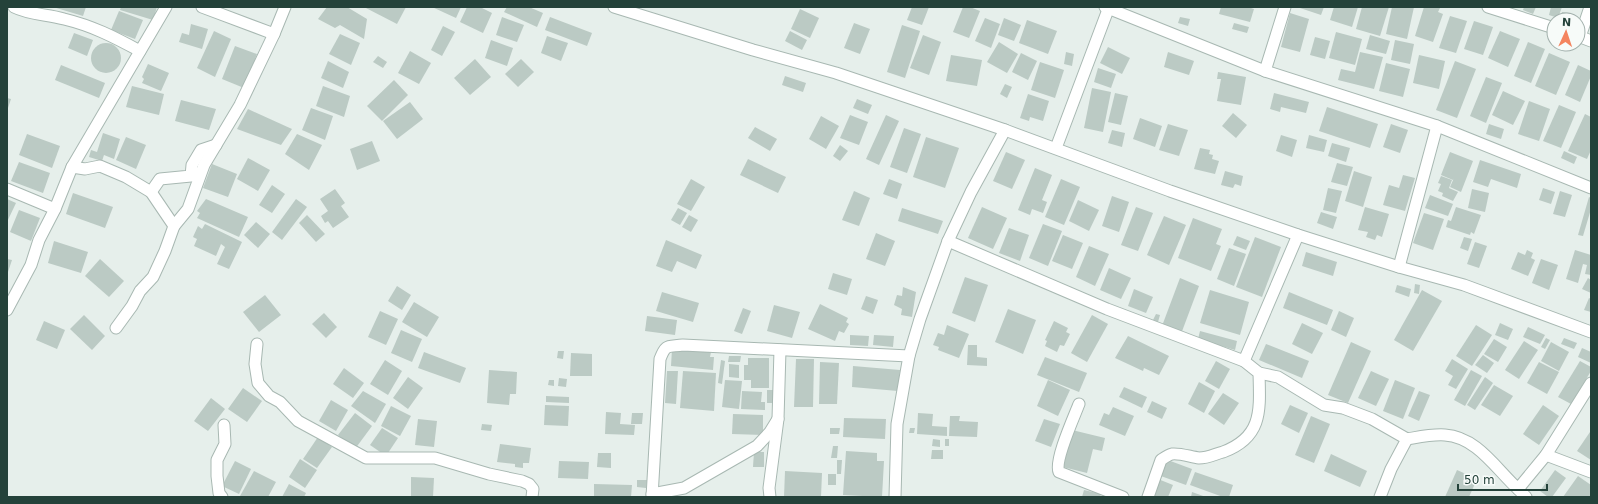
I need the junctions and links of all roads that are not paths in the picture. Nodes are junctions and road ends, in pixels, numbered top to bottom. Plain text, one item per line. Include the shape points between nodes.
1 (14, 7) edge
2 (166, 7) edge
3 (202, 7) edge
4 (285, 7) edge
5 (614, 7) edge
6 (1285, 7) edge
7 (1488, 7) edge
8 (1590, 7) edge
9 (1107, 8) edge
10 (1586, 18) edge
11 (1546, 25) edge
12 (274, 34) junction
13 (140, 51) junction
14 (1264, 71) junction
15 (1437, 126) junction
16 (1005, 130) junction
17 (216, 145) junction
18 (1056, 148) junction
19 (72, 167) junction
20 (1591, 188) edge
21 (7, 189) edge
22 (151, 192) junction
23 (55, 209) junction
24 (174, 226) junction
25 (1298, 235) junction
26 (948, 241) junction
27 (1399, 267) junction
28 (7, 310) edge
29 (116, 328) dead end
30 (1591, 332) edge
31 (257, 344) dead end
32 (780, 350) junction
33 (909, 356) junction
34 (1244, 361) junction
35 (1259, 373) junction
36 (1591, 383) edge
37 (1079, 404) dead end
38 (778, 419) junction
39 (224, 425) dead end
40 (1407, 439) junction
41 (1546, 455) junction
42 (1591, 472) edge
43 (1522, 493) edge
44 (652, 496) edge
45 (222, 497) edge
46 (532, 497) edge
47 (770, 497) edge
48 (895, 497) edge
49 (1123, 497) edge
50 (1148, 497) edge
51 (1380, 497) edge

1 - 13 street via 26,13 64,19 103,31
2 - 13 street
3 - 12 street
4 - 12 street
5 - 16 street via 836,73
6 - 14 street
7 - 11 street
8 - 10 street
9 - 14 street
9 - 18 street
12 - 17 street via 240,105
13 - 19 street
14 - 15 street
15 - 20 street
15 - 27 street
16 - 18 street
16 - 26 street
17 - 22 street via 201,150 192,165 191,176 160,179
17 - 24 street via 204,165 188,209
18 - 25 street
19 - 22 street via 85,169 100,166 126,177
19 - 23 street
21 - 23 street
22 - 24 street
23 - 28 street via 39,240 31,265
24 - 29 street via 154,277 140,291
25 - 27 street
25 - 34 street
26 - 33 street
26 - 34 street via 1107,309
27 - 30 street via 1464,285
31 - 46 street via 258,383 268,396 280,402 298,421 366,458 435,458 525,482 533,489
32 - 33 street
32 - 38 street
32 - 44 street via 682,345 667,346 663,349 660,359
33 - 48 street via 898,424
34 - 35 street
35 - 40 street via 1278,377 1324,405 1343,408 1372,419
35 - 50 street via 1260,402 1255,427 1250,434 1229,449 1209,457 1172,454 1161,460
36 - 41 street
37 - 49 street via 1057,468 1059,472
38 - 44 street via 757,446 684,488
38 - 47 street
39 - 45 street via 225,444 217,460 219,493
40 - 43 street via 1443,434 1473,444
40 - 51 street
41 - 42 street
41 - 43 street

